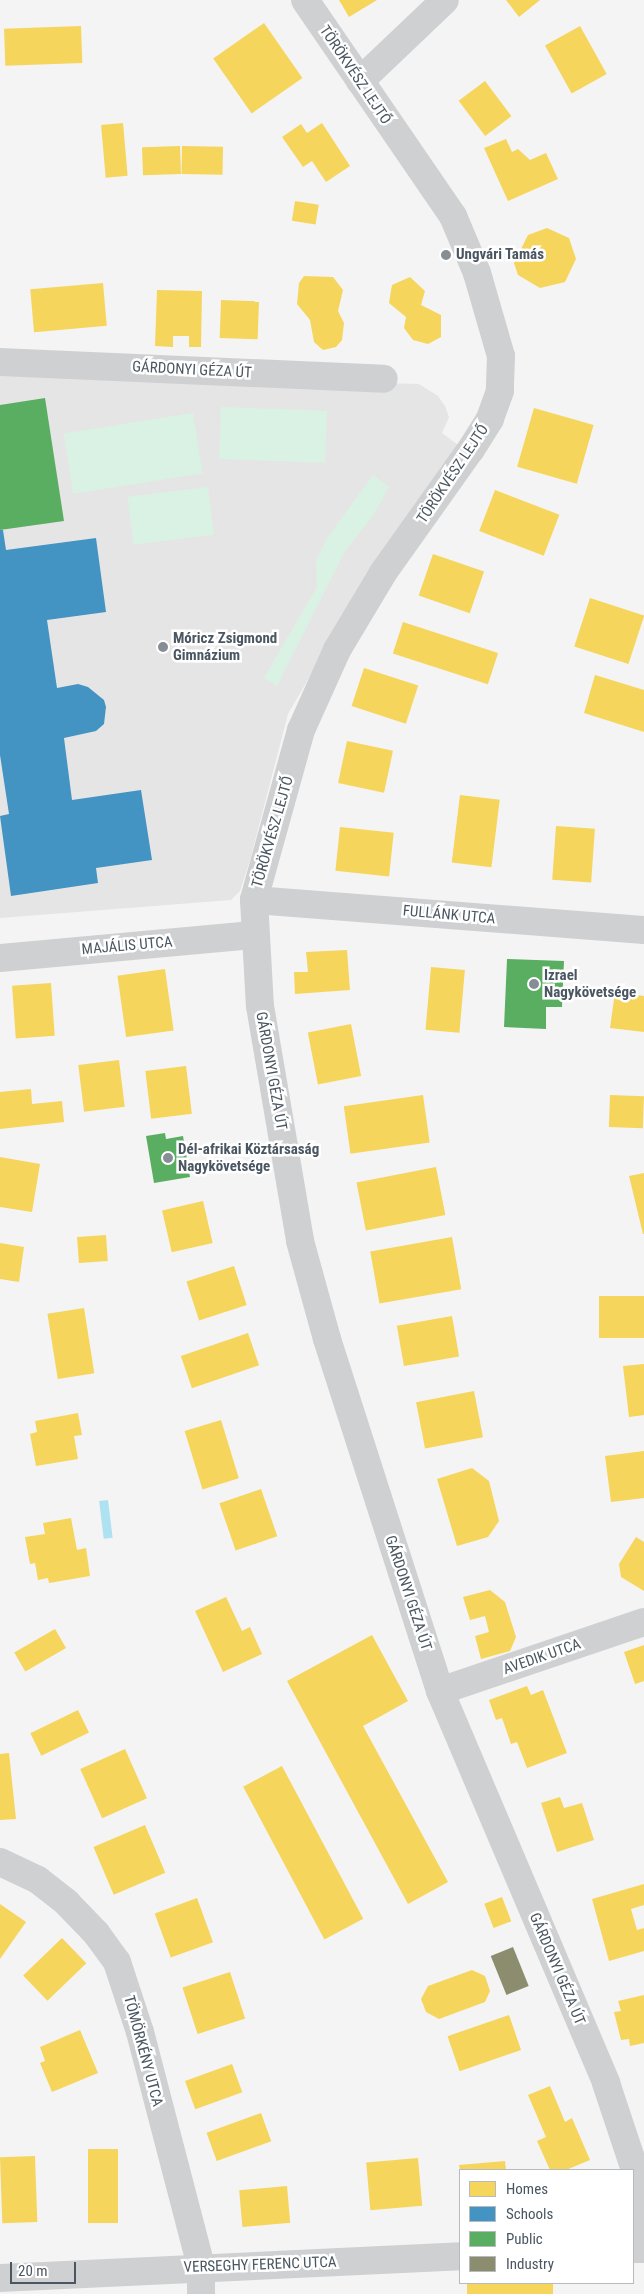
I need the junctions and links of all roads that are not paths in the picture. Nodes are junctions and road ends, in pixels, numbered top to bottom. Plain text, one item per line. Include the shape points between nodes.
1 (305, 0) edge
2 (445, 0) edge
3 (360, 81) junction
4 (0, 362) edge
5 (384, 378) dead end
6 (254, 900) junction
7 (644, 930) edge
8 (253, 935) junction
9 (0, 958) edge
10 (644, 1622) edge
11 (440, 1691) junction
12 (0, 1862) edge
13 (644, 2226) edge
14 (459, 2256) edge
15 (201, 2267) junction
16 (0, 2278) edge
17 (201, 2294) edge

1 - 3 street, TÖRÖKVÉSZ LEJTŐ
2 - 3 street
3 - 6 street, TÖRÖKVÉSZ LEJTŐ via 453,216 477,273 501,356 500,390 490,419 476,442 383,573 337,650 301,730
4 - 5 street, GÁRDONYI GÉZA ÚT
6 - 7 street, FULLÁNK UTCA
6 - 8 street, TÖRÖKVÉSZ LEJTŐ
8 - 9 street, MAJÁLIS UTCA
8 - 11 street, GÁRDONYI GÉZA ÚT via 260,1006 300,1241 327,1339
10 - 11 street, AVEDIK UTCA
11 - 13 street, GÁRDONYI GÉZA ÚT via 606,2083 634,2167
12 - 15 street, TÖMÖRKÉNY UTCA via 38,1880 67,1903 96,1933 117,1962 140,2032
14 - 15 street, VERSEGHY FERENC UTCA
15 - 16 street, VERSEGHY FERENC UTCA
15 - 17 street, TÖMÖRKÉNY UTCA

